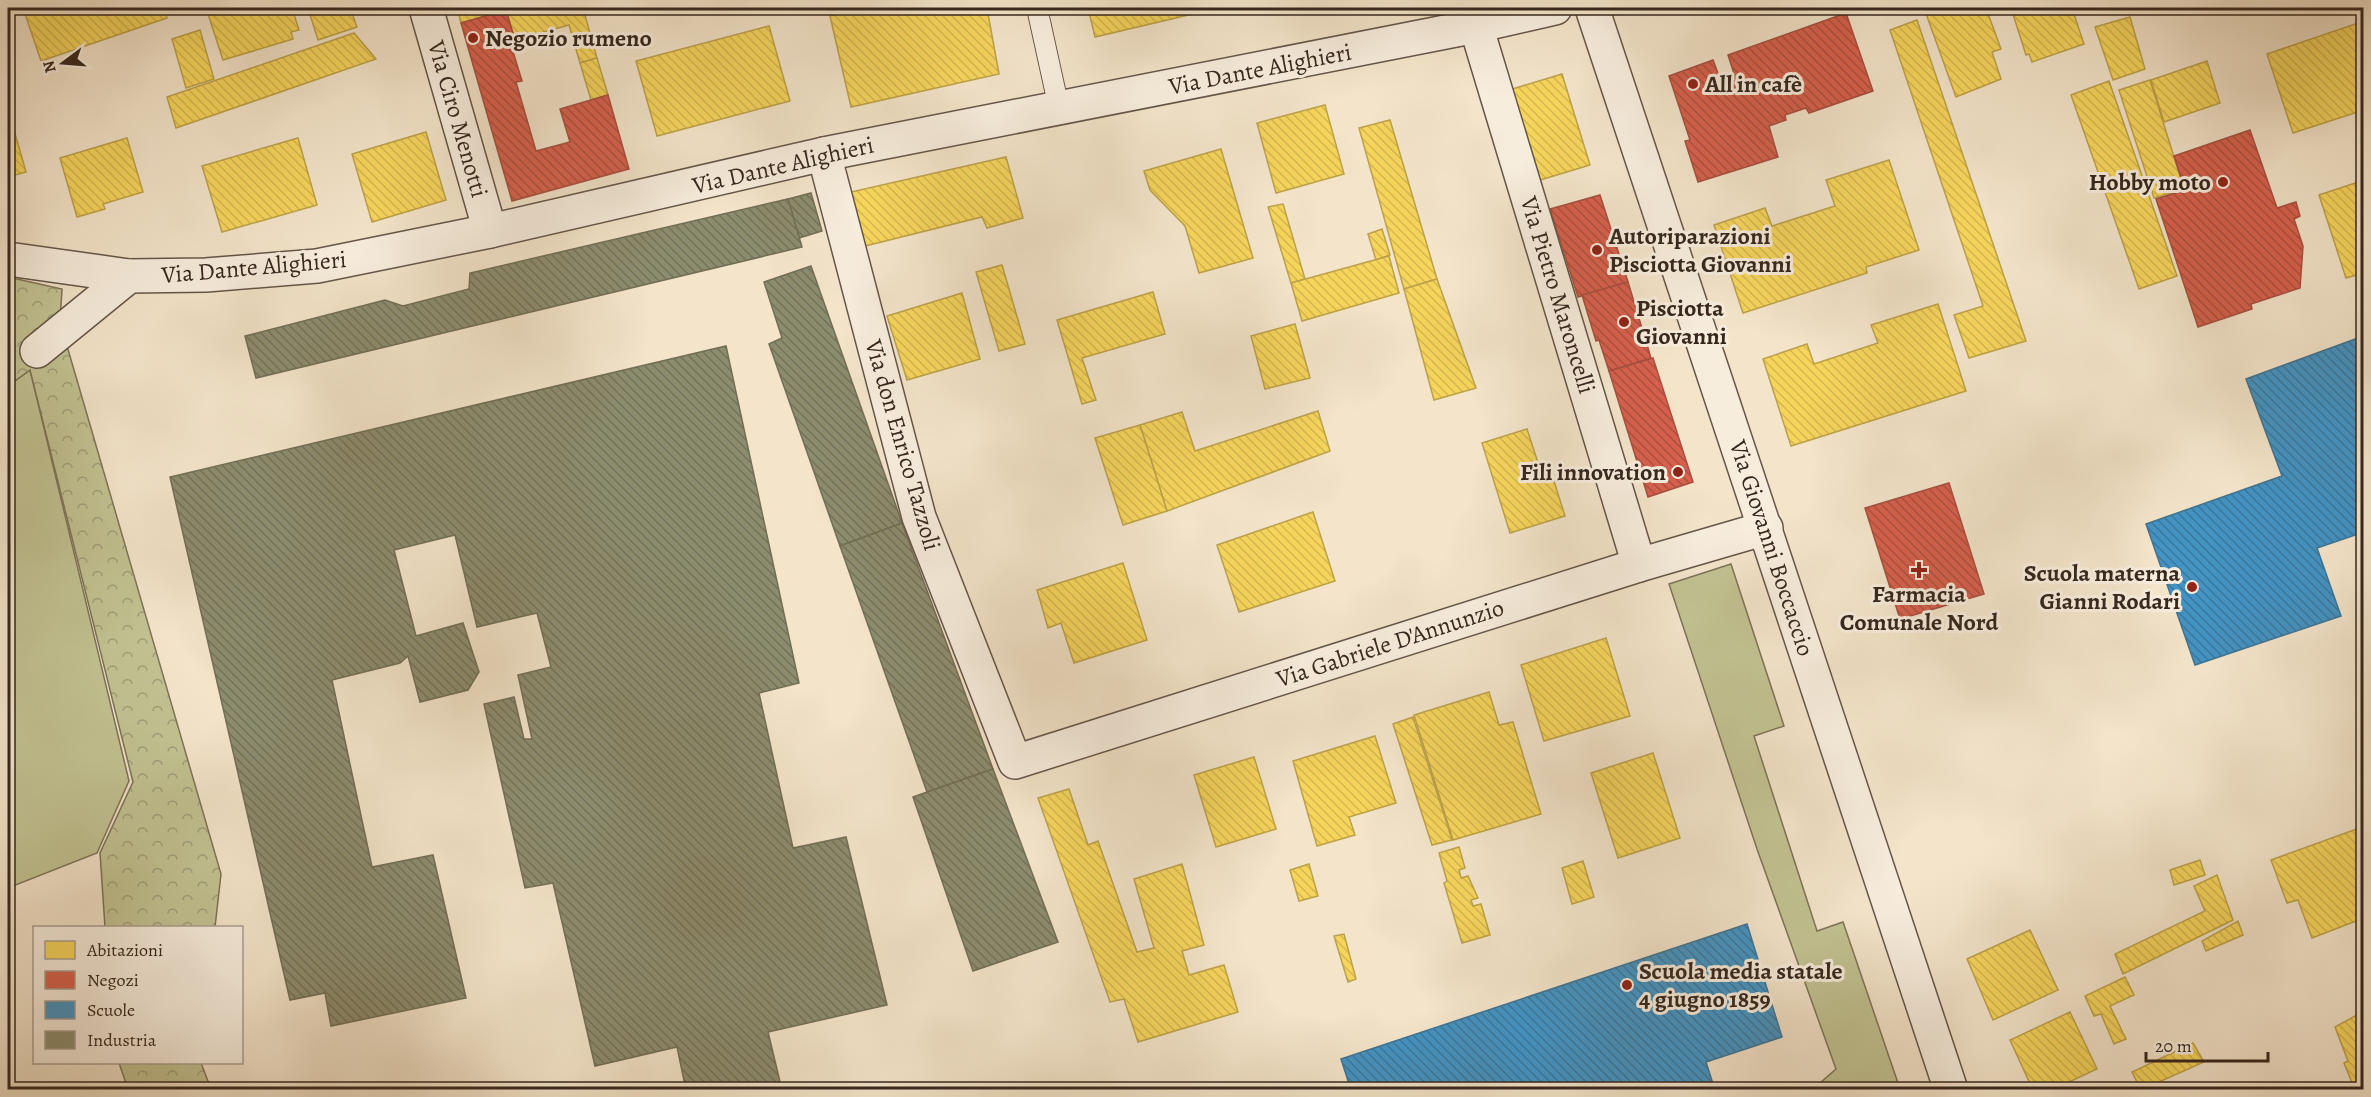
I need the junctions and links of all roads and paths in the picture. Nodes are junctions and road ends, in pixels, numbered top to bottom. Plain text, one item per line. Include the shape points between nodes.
1 (426, 8) edge
2 (1037, 8) edge
3 (1556, 8) edge
4 (1592, 8) edge
5 (1476, 26) junction
6 (1059, 108) junction
7 (824, 154) junction
8 (490, 231) junction
9 (8, 259) edge
10 (129, 276) junction
11 (37, 351) dead end
12 (1766, 528) junction
13 (1639, 565) junction
14 (1015, 762) joint
15 (1951, 1089) edge

1 - 8 street, Via Ciro Menotti
2 - 6 lane
3 - 5 street, Via Dante Alighieri
4 - 12 street, Via Giovanni Boccaccio
5 - 6 street, Via Dante Alighieri
5 - 13 street, Via Pietro Maroncelli
6 - 7 street, Via Dante Alighieri
7 - 8 street, Via Dante Alighieri
7 - 14 street, Via don Enrico Tazzoli via 919,517
8 - 10 street, Via Dante Alighieri via 317,266 206,275
9 - 10 street, Via Dante Alighieri
10 - 11 street
12 - 13 street, Via Gabriele D'Annunzio
12 - 15 street, Via Giovanni Boccaccio
13 - 14 street, Via Gabriele D'Annunzio

